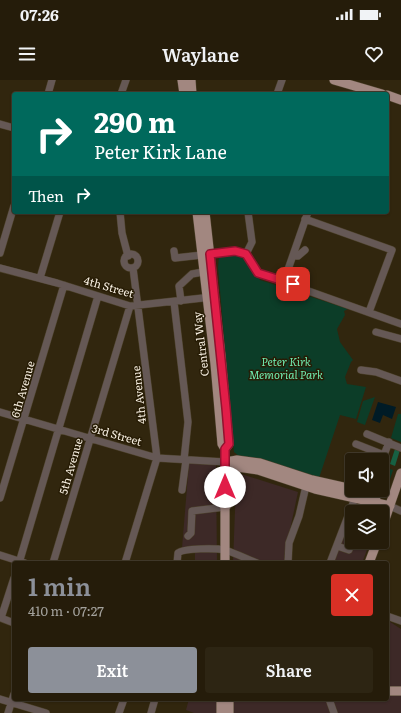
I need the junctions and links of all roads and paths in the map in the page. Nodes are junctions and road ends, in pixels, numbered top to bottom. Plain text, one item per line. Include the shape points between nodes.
1 (52, 80) edge
2 (126, 80) edge
3 (182, 80) edge
4 (191, 80) edge
5 (282, 80) edge
6 (334, 80) edge
7 (352, 82) edge
8 (49, 92) edge
9 (122, 92) edge
10 (184, 92) edge
11 (192, 92) edge
12 (278, 92) edge
13 (370, 92) edge
14 (389, 97) edge
15 (401, 100) edge
16 (0, 124) edge
17 (12, 127) edge
18 (12, 213) edge
19 (59, 214) edge
20 (120, 214) edge
21 (197, 214) edge
22 (205, 214) edge
23 (248, 214) edge
24 (307, 216) edge
25 (305, 250) dead end
26 (174, 251) dead end
27 (0, 253) edge
28 (206, 254) junction
29 (246, 254) junction
30 (293, 256) junction
31 (0, 268) edge
32 (203, 272) junction
33 (40, 278) junction
34 (284, 281) junction
35 (64, 285) junction
36 (98, 296) junction
37 (210, 297) junction
38 (177, 301) junction
39 (130, 306) junction
40 (139, 306) junction
41 (369, 312) junction
42 (401, 324) edge
43 (376, 332) dead end
44 (401, 340) edge
45 (361, 370) dead end
46 (401, 381) edge
47 (0, 412) edge
48 (24, 419) junction
49 (59, 430) junction
50 (366, 434) dead end
51 (90, 439) junction
52 (389, 442) junction
53 (356, 444) dead end
54 (401, 444) edge
55 (401, 448) edge
56 (157, 458) junction
57 (185, 460) junction
58 (227, 462) junction
59 (401, 472) edge
60 (306, 486) junction
61 (345, 489) edge
62 (182, 490) dead end
63 (345, 491) edge
64 (352, 497) edge
65 (374, 497) edge
66 (0, 498) edge
67 (390, 506) junction
68 (225, 507) junction
69 (401, 511) edge
70 (188, 536) dead end
71 (337, 546) junction
72 (374, 549) edge
73 (225, 550) junction
74 (349, 550) dead end
75 (0, 555) edge
76 (18, 561) edge
77 (21, 561) edge
78 (54, 561) edge
79 (126, 561) edge
80 (177, 561) edge
81 (225, 561) edge
82 (252, 561) edge
83 (288, 561) edge
84 (331, 561) edge
85 (370, 561) edge
86 (12, 584) edge
87 (389, 617) edge
88 (401, 621) edge
89 (12, 622) edge
90 (389, 691) edge
91 (401, 691) edge
92 (0, 699) edge
93 (12, 700) edge
94 (123, 701) edge
95 (154, 701) edge
96 (221, 701) edge
97 (229, 701) edge
98 (330, 701) edge
99 (11, 703) junction
100 (8, 713) edge
101 (46, 713) edge
102 (119, 713) edge
103 (151, 713) edge
104 (221, 713) edge
105 (229, 713) edge
106 (334, 713) edge

1 - 8 street
2 - 9 street
3 - 10 main road
4 - 11 main road
5 - 12 street
6 - 7 main road
7 - 13 main road
14 - 15 main road
16 - 17 street
18 - 27 street
19 - 33 street
20 - 40 street, 4th Avenue via 127,255 132,255 138,263 133,268
21 - 28 main road, Central Way
22 - 28 main road, Central Way
23 - 29 street via 252,242
24 - 30 street
24 - 41 street via 392,250
25 - 30 street via 298,256
26 - 28 street via 175,258
28 - 29 street via 235,251
28 - 32 main road, Central Way
28 - 37 main road, Central Way
29 - 34 street via 256,271
30 - 34 street
31 - 33 street, 4th Street
32 - 37 main road, Central Way
32 - 38 street via 192,274 179,286
33 - 35 street, 4th Street
34 - 41 street
35 - 36 street, 4th Street
35 - 48 street, 6th Avenue
36 - 39 street, 4th Street
36 - 49 street
37 - 38 street, 4th Street
37 - 58 main road, Central Way via 222,444
38 - 40 street, 4th Street
38 - 57 street via 188,422
39 - 40 street, 4th Street
39 - 51 street, 5th Avenue
40 - 56 street, 4th Avenue
41 - 42 street
43 - 44 street
45 - 46 street via 376,372
47 - 48 street, 3rd Street
48 - 49 street, 3rd Street
48 - 66 street, 6th Avenue
49 - 51 street, 3rd Street
49 - 77 street
50 - 52 street
51 - 56 street, 3rd Street
51 - 78 street, 5th Avenue
52 - 53 street via 384,455
52 - 54 street
52 - 55 street
56 - 57 street, 3rd Street
56 - 79 street, 4th Avenue
57 - 58 street, 3rd Street
57 - 62 street
58 - 60 main road, 3rd Street
58 - 61 main road, 3rd Street via 236,460 260,463
58 - 68 main road, Central Way via 225,487 229,492 229,503
59 - 67 main road
60 - 63 main road, 3rd Street
60 - 83 street via 289,544
64 - 71 street
65 - 67 main road, 3rd Street via 382,499
67 - 69 street
68 - 70 street via 192,511 191,533
68 - 73 main road, Central Way
71 - 74 street
71 - 84 street
72 - 85 main road
73 - 80 street via 180,550
73 - 81 main road, Central Way
73 - 82 street
75 - 76 street
86 - 89 street via 1,618
87 - 88 street
90 - 91 main road
92 - 99 street
93 - 99 street
94 - 102 street
95 - 103 street
96 - 104 main road
97 - 105 main road
98 - 106 street
99 - 100 street
99 - 101 street

